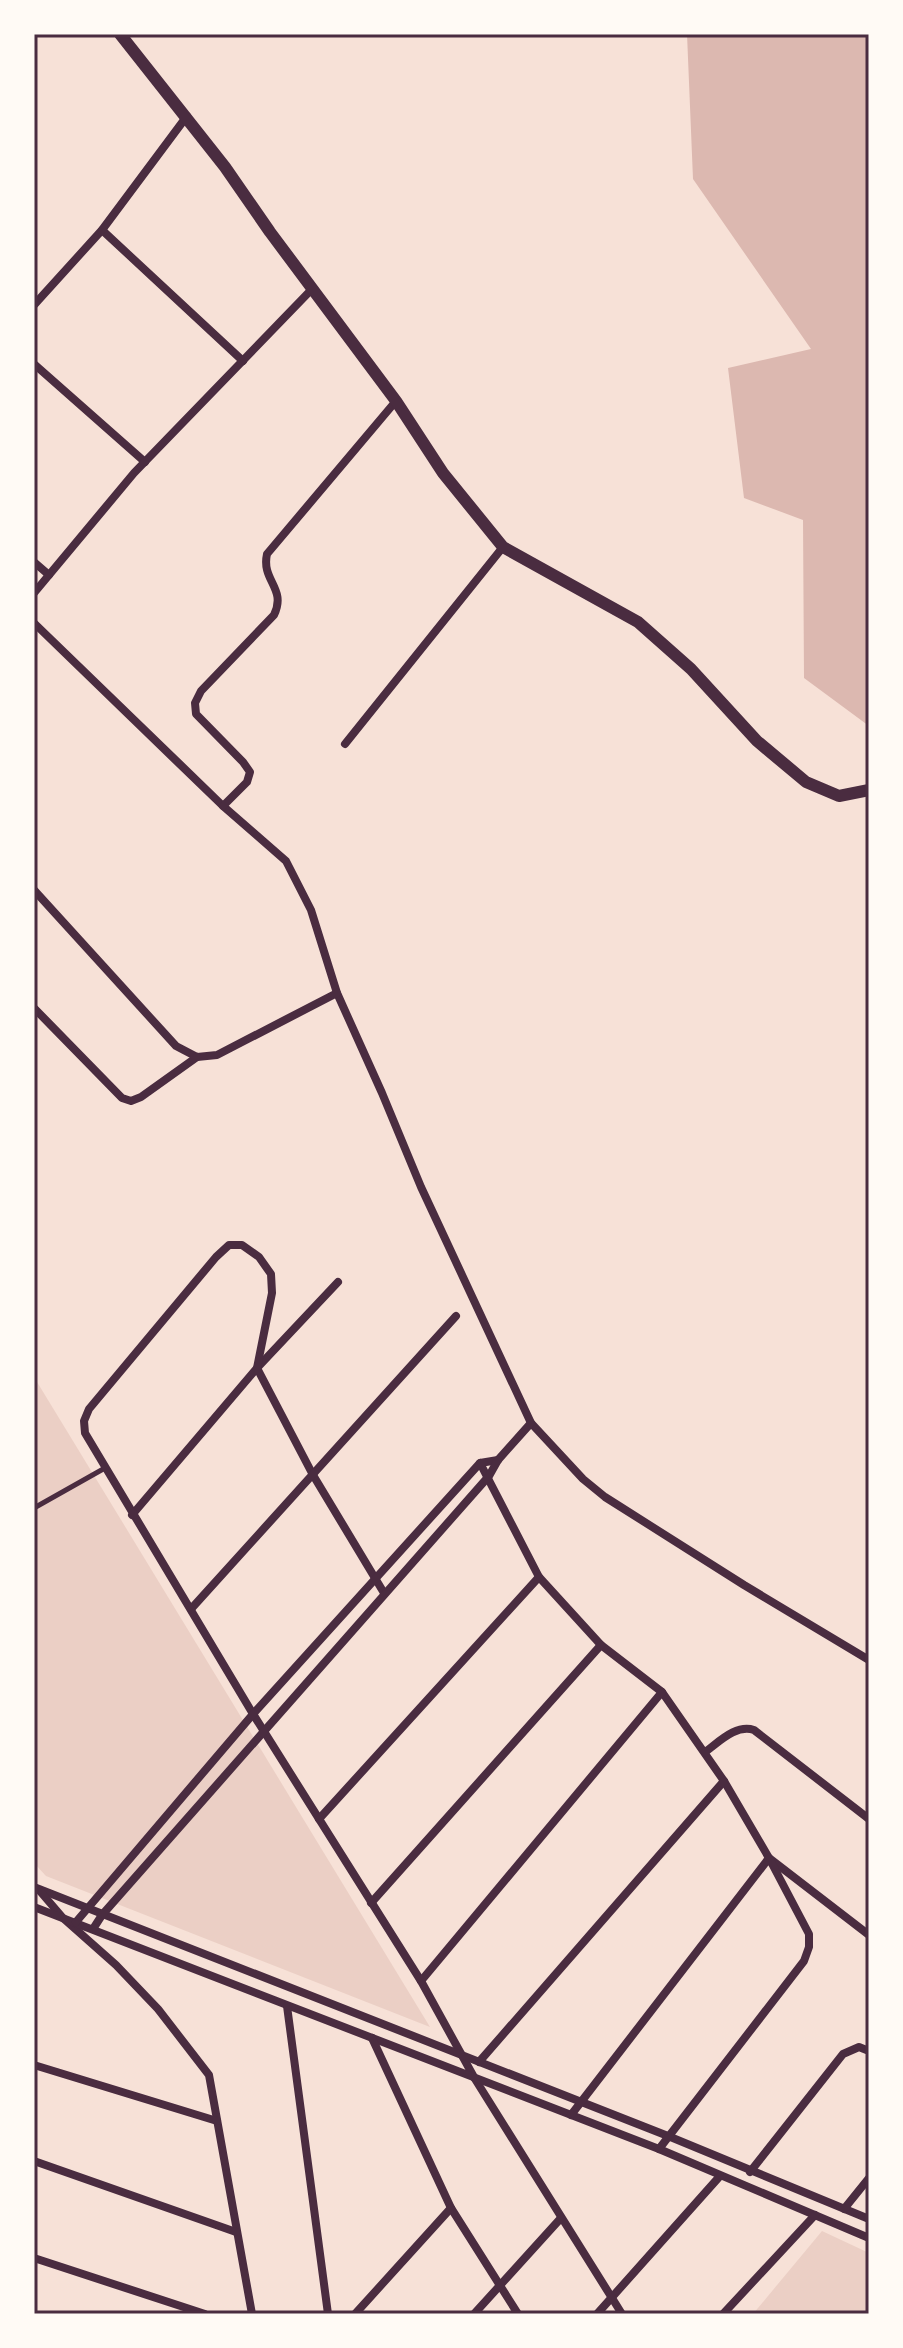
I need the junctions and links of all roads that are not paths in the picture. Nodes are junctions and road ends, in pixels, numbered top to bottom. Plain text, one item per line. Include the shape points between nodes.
1 (120, 34) edge
2 (187, 116) junction
3 (102, 230) junction
4 (313, 288) junction
5 (34, 305) edge
6 (243, 361) junction
7 (34, 364) edge
8 (396, 401) junction
9 (145, 462) junction
10 (503, 547) junction
11 (34, 562) edge
12 (49, 575) junction
13 (34, 593) edge
14 (34, 623) edge
15 (345, 744) dead end
16 (869, 790) edge
17 (223, 806) junction
18 (34, 890) edge
19 (337, 993) junction
20 (34, 1008) edge
21 (197, 1057) junction
22 (338, 1282) dead end
23 (456, 1316) dead end
24 (257, 1368) junction
25 (531, 1423) junction
26 (498, 1460) junction
27 (480, 1463) junction
28 (105, 1468) junction
29 (313, 1475) junction
30 (489, 1476) junction
31 (34, 1508) edge
32 (132, 1515) junction
33 (539, 1577) junction
34 (375, 1580) junction
35 (384, 1593) junction
36 (191, 1609) junction
37 (601, 1645) junction
38 (869, 1660) edge
39 (662, 1692) junction
40 (253, 1714) junction
41 (263, 1730) junction
42 (705, 1752) junction
43 (724, 1781) junction
44 (319, 1819) junction
45 (869, 1819) edge
46 (769, 1858) junction
47 (35, 1887) edge
48 (371, 1903) junction
49 (34, 1907) edge
50 (85, 1908) junction
51 (102, 1915) junction
52 (63, 1918) junction
53 (76, 1922) junction
54 (93, 1929) junction
55 (869, 1935) edge
56 (421, 1981) junction
57 (287, 2006) junction
58 (371, 2037) junction
59 (869, 2051) edge
60 (465, 2057) junction
61 (479, 2062) junction
62 (34, 2065) edge
63 (475, 2079) junction
64 (580, 2103) junction
65 (571, 2115) junction
66 (217, 2121) junction
67 (668, 2136) junction
68 (659, 2149) junction
69 (34, 2161) edge
70 (750, 2172) junction
71 (720, 2176) junction
72 (869, 2178) edge
73 (451, 2208) junction
74 (844, 2209) junction
75 (815, 2215) junction
76 (561, 2218) junction
77 (869, 2219) edge
78 (236, 2232) junction
79 (869, 2238) edge
80 (34, 2258) edge
81 (500, 2287) junction
82 (611, 2298) junction
83 (205, 2314) edge
84 (252, 2314) edge
85 (328, 2314) edge
86 (355, 2314) edge
87 (474, 2314) edge
88 (518, 2314) edge
89 (597, 2314) edge
90 (622, 2314) edge
91 (723, 2314) edge

1 - 2 street
2 - 3 street
2 - 4 street
3 - 5 street
3 - 6 street
4 - 6 street
4 - 8 street
6 - 9 street
7 - 9 street
8 - 10 street via 443,473
8 - 17 street via 267,554 264,566 279,604 274,615 195,703 196,714 250,772
9 - 12 street
10 - 15 street
10 - 16 street via 638,622 691,669 757,741 806,782 839,796
11 - 12 street
12 - 13 street
14 - 17 street
17 - 19 street via 286,861 311,910
18 - 21 street via 176,1046
19 - 21 street via 217,1055
19 - 25 street
20 - 21 street via 122,1098 131,1101
22 - 24 street
23 - 29 street
24 - 28 street via 271,1274 242,1245 229,1245 89,1409 85,1433
24 - 29 street
24 - 32 street
25 - 26 street
25 - 38 street via 605,1497
26 - 27 street
26 - 30 street
27 - 30 street
27 - 34 street
28 - 31 lane
28 - 32 street
29 - 34 street
29 - 36 street
30 - 33 street
30 - 35 street
32 - 36 street
33 - 37 street
33 - 44 street
34 - 35 street
34 - 40 street
35 - 41 street
36 - 40 street
37 - 39 street
37 - 48 street
39 - 42 street
39 - 56 street
40 - 41 street
40 - 50 street
41 - 44 street
41 - 51 street
42 - 43 street
42 - 45 street via 735,1731 754,1730
43 - 46 street
43 - 61 street
44 - 48 street
46 - 55 street
46 - 64 street
46 - 67 street via 809,1934 804,1961
47 - 50 street
47 - 52 street
48 - 56 street
49 - 52 street
50 - 51 street
50 - 53 street
51 - 54 street
51 - 60 street
52 - 53 street
52 - 66 street via 158,2009 209,2075
53 - 54 street
54 - 57 street
56 - 60 street
57 - 58 street
57 - 85 street
58 - 63 street
58 - 73 street
59 - 70 street via 859,2047 843,2054
60 - 61 street
60 - 63 street
61 - 64 street
62 - 66 street
63 - 65 street
63 - 76 street
64 - 65 street
64 - 67 street
65 - 68 street
66 - 78 street
67 - 68 street
67 - 70 street
68 - 71 street
69 - 78 street
70 - 74 street
71 - 75 street
71 - 82 street
72 - 74 street
73 - 81 street
73 - 86 street
74 - 77 street
75 - 79 street
75 - 91 street
76 - 81 street
76 - 82 street
78 - 84 street
80 - 83 street
81 - 87 street
81 - 88 street
82 - 89 street
82 - 90 street

